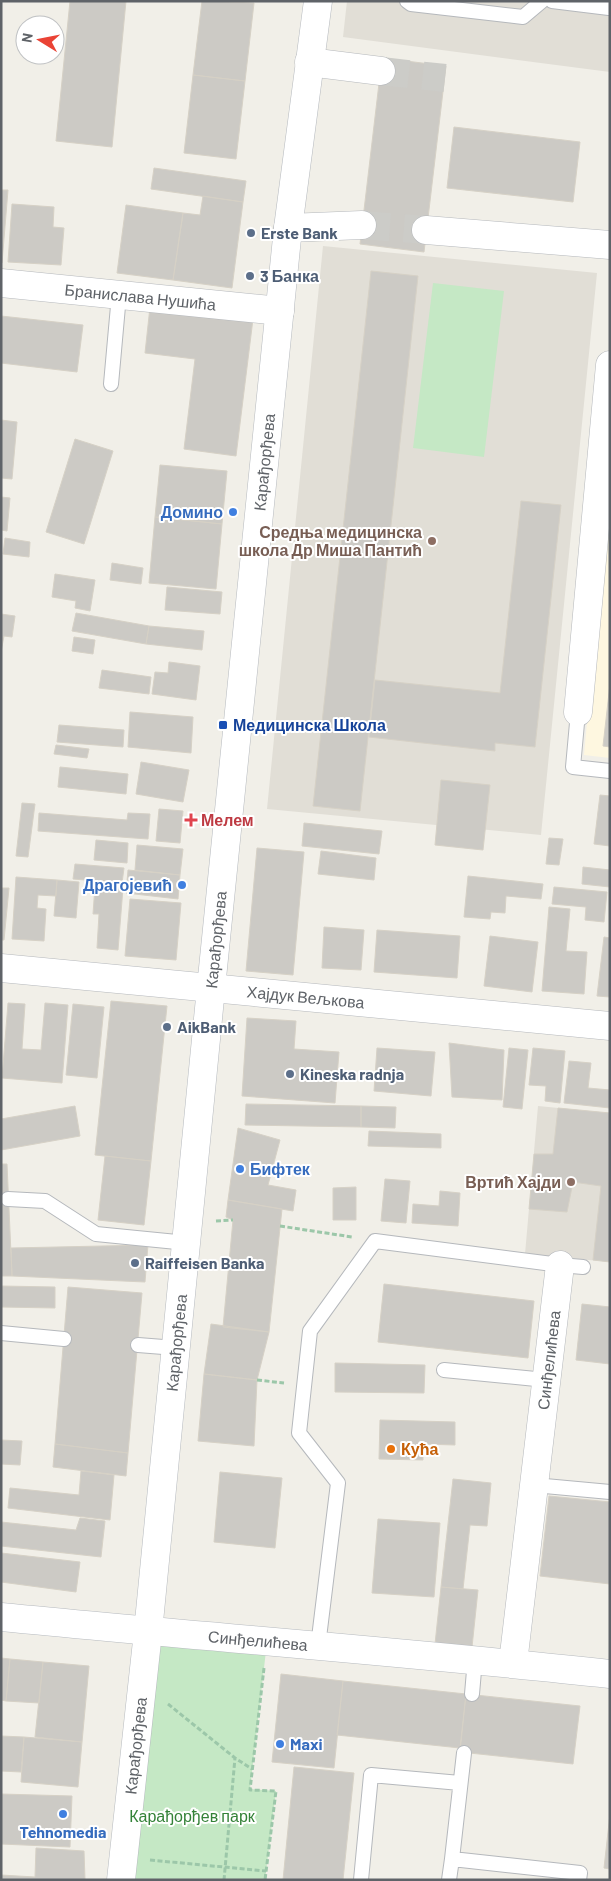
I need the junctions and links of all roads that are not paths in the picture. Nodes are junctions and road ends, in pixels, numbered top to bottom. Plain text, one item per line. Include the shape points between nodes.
1 (318, 1) edge
2 (408, 1) edge
3 (542, 1) edge
4 (552, 1) edge
5 (609, 1) edge
6 (309, 62) junction
7 (381, 71) tunnel mouth
8 (362, 225) tunnel mouth
9 (288, 228) junction
10 (426, 230) tunnel mouth
11 (610, 245) edge
12 (1, 283) edge
13 (119, 295) junction
14 (280, 311) junction
15 (610, 365) edge
16 (112, 384) dead end
17 (578, 712) joint
18 (610, 771) edge
19 (1, 968) edge
20 (211, 988) junction
21 (610, 1026) edge
22 (8, 1199) dead end
23 (187, 1243) junction
24 (572, 1266) joint
25 (1, 1333) edge
26 (64, 1338) dead end
27 (138, 1345) dead end
28 (176, 1348) junction
29 (444, 1370) dead end
30 (546, 1380) junction
31 (534, 1485) junction
32 (610, 1492) edge
33 (1, 1617) edge
34 (148, 1632) junction
35 (318, 1646) junction
36 (475, 1659) junction
37 (512, 1663) junction
38 (610, 1674) edge
39 (472, 1694) dead end
40 (464, 1753) dead end
41 (460, 1783) junction
42 (452, 1859) junction
43 (122, 1869) edge
44 (361, 1880) edge
45 (449, 1880) edge
46 (579, 1880) edge

1 - 6 street, Карађорђева
2 - 3 lane via 411,4 523,17
4 - 5 lane via 609,8
6 - 7 street
6 - 9 street, Карађорђева
8 - 9 street
9 - 14 street, Карађорђева
10 - 11 street
12 - 13 street, Бранислава Нушића
13 - 14 street, Бранислава Нушића
13 - 16 lane
14 - 20 street, Карађорђева
15 - 17 street
17 - 18 lane via 573,767
19 - 20 street, Хајдук Вељкова
20 - 21 street, Хајдук Вељкова
20 - 23 street, Карађорђева
22 - 23 lane via 45,1201 96,1234
23 - 28 street, Карађорђева
24 - 30 street, Синђелићева
24 - 35 lane via 375,1241 310,1331 299,1433 338,1483
25 - 26 lane
27 - 28 lane
28 - 34 street, Карађорђева
29 - 30 lane
30 - 31 street, Синђелићева
31 - 32 lane
31 - 37 street, Синђелићева
33 - 34 street, Синђелићева
34 - 35 street, Синђелићева
34 - 43 street, Карађорђева
35 - 36 street, Синђелићева
36 - 37 street, Синђелићева
36 - 39 lane
37 - 38 street, Синђелићева
40 - 41 lane
41 - 42 lane
41 - 44 lane via 371,1775
42 - 45 lane
42 - 46 lane via 580,1873

